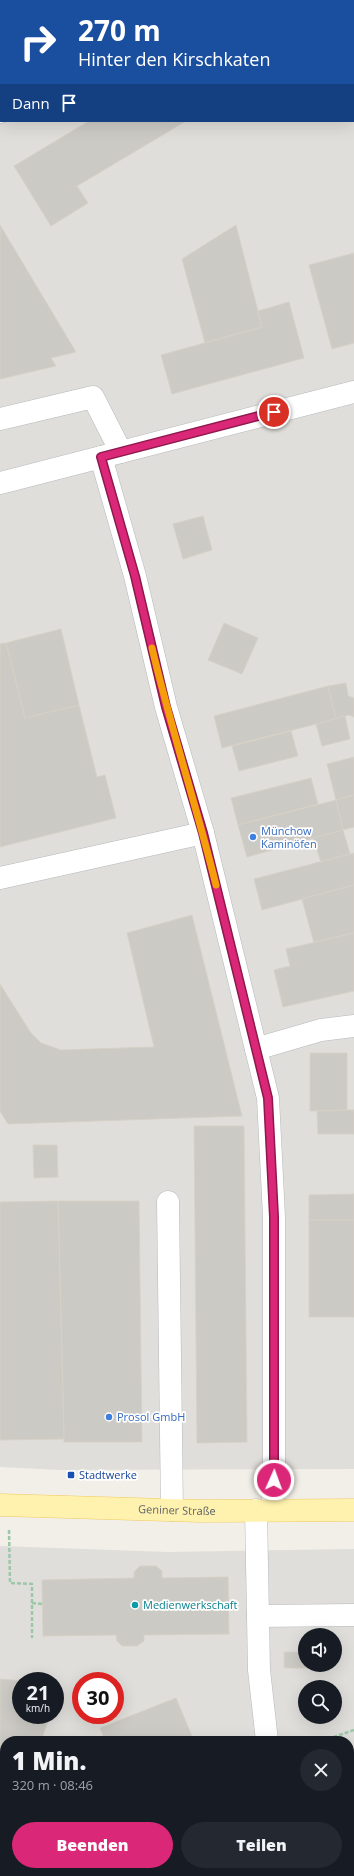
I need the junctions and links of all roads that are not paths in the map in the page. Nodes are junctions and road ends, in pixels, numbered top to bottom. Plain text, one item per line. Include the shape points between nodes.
1 (354, 392) edge
2 (0, 419) edge
3 (111, 454) junction
4 (0, 483) edge
5 (203, 833) junction
6 (0, 878) edge
7 (354, 1026) edge
8 (256, 1049) junction
9 (168, 1202) dead end
10 (4, 1505) edge
11 (172, 1510) junction
12 (264, 1510) junction
13 (354, 1510) edge
14 (354, 1615) edge
15 (258, 1616) junction
16 (266, 1736) edge

1 - 3 street
2 - 3 street via 93,397
3 - 4 street
3 - 5 street via 135,576 166,707
5 - 6 street
5 - 8 street
7 - 8 street via 321,1030
8 - 12 street via 268,1098 274,1217 274,1464
9 - 11 street
10 - 11 main road, Geniner Straße
11 - 12 main road, Geniner Straße
12 - 13 main road, Geniner Straße
12 - 15 street
14 - 15 street
15 - 16 street via 259,1670

